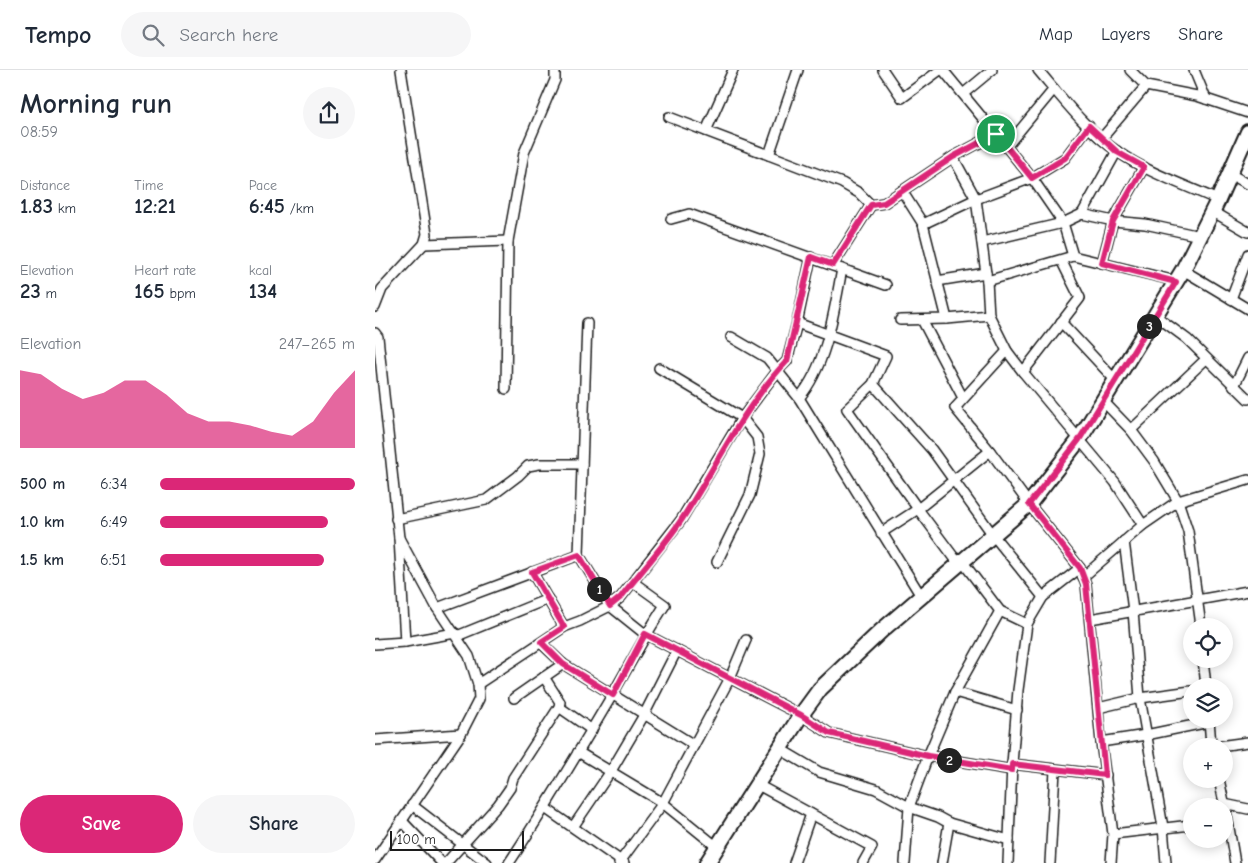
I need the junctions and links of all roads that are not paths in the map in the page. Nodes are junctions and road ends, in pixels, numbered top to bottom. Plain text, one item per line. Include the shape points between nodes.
1 (401, 70) edge
2 (555, 70) edge
3 (733, 70) edge
4 (798, 70) edge
5 (883, 70) edge
6 (941, 70) edge
7 (992, 70) edge
8 (1038, 70) edge
9 (1130, 70) edge
10 (1194, 70) edge
11 (1146, 86) junction
12 (1054, 89) junction
13 (963, 94) junction
14 (1206, 99) junction
15 (1248, 113) edge
16 (669, 116) dead end
17 (1089, 126) junction
18 (706, 131) junction
19 (1248, 132) edge
20 (996, 134) junction
21 (1102, 138) junction
22 (1007, 146) junction
23 (1117, 152) junction
24 (769, 155) junction
25 (953, 157) junction
26 (1144, 167) junction
27 (1230, 174) junction
28 (1032, 178) junction
29 (1248, 184) edge
30 (902, 191) junction
31 (976, 199) junction
32 (871, 205) junction
33 (1215, 206) junction
34 (1082, 214) junction
35 (671, 218) dead end
36 (1113, 221) junction
37 (1063, 223) junction
38 (923, 224) junction
39 (1248, 232) edge
40 (1200, 236) junction
41 (508, 241) junction
42 (982, 242) junction
43 (424, 244) junction
44 (1248, 254) edge
45 (1073, 256) junction
46 (811, 257) junction
47 (1061, 260) junction
48 (1102, 263) junction
49 (833, 265) junction
50 (842, 269) junction
51 (1180, 276) junction
52 (987, 277) junction
53 (937, 282) junction
54 (886, 285) dead end
55 (1231, 299) junction
56 (375, 307) edge
57 (1248, 309) edge
58 (989, 315) junction
59 (1156, 316) junction
60 (947, 319) junction
61 (901, 320) dead end
62 (922, 320) junction
63 (1061, 322) junction
64 (587, 323) dead end
65 (797, 324) junction
66 (375, 333) edge
67 (829, 334) junction
68 (731, 337) dead end
69 (1007, 351) junction
70 (1248, 358) edge
71 (1206, 359) junction
72 (659, 368) dead end
73 (777, 370) junction
74 (1023, 372) junction
75 (1116, 381) junction
76 (873, 384) junction
77 (1234, 386) junction
78 (506, 389) dead end
79 (799, 398) junction
80 (963, 398) junction
81 (1248, 399) edge
82 (1103, 401) junction
83 (743, 418) junction
84 (1131, 430) junction
85 (1079, 440) junction
86 (991, 451) junction
87 (582, 464) junction
88 (954, 480) junction
89 (1248, 480) edge
90 (1178, 502) junction
91 (1029, 504) junction
92 (918, 510) junction
93 (396, 519) junction
94 (1143, 525) junction
95 (881, 533) junction
96 (993, 535) junction
97 (399, 538) junction
98 (1124, 541) junction
99 (579, 555) junction
100 (717, 562) dead end
101 (961, 562) junction
102 (1080, 568) junction
103 (532, 572) junction
104 (1083, 577) junction
105 (633, 582) junction
106 (1248, 591) edge
107 (921, 596) junction
108 (1043, 597) junction
109 (548, 599) junction
110 (1198, 600) junction
111 (610, 606) junction
112 (437, 608) junction
113 (1133, 611) junction
114 (1000, 612) junction
115 (1200, 618) edge
116 (1090, 619) junction
117 (1027, 624) junction
118 (564, 627) junction
119 (645, 634) junction
120 (456, 635) junction
121 (746, 640) dead end
122 (405, 642) junction
123 (541, 642) junction
124 (375, 644) edge
125 (677, 650) junction
126 (563, 664) junction
127 (544, 677) junction
128 (729, 678) junction
129 (479, 684) junction
130 (955, 692) junction
131 (1183, 692) edge
132 (613, 695) junction
133 (514, 698) dead end
134 (1140, 698) junction
135 (559, 707) junction
136 (1098, 708) junction
137 (1017, 710) junction
138 (644, 715) junction
139 (801, 715) junction
140 (1183, 726) edge
141 (592, 730) junction
142 (461, 734) junction
143 (1146, 735) junction
144 (375, 740) edge
145 (1101, 742) junction
146 (1248, 742) edge
147 (1233, 744) edge
148 (694, 745) junction
149 (779, 749) junction
150 (579, 752) junction
151 (928, 756) junction
152 (1012, 767) junction
153 (1055, 770) junction
154 (611, 771) junction
155 (1105, 775) junction
156 (758, 785) junction
157 (663, 803) junction
158 (412, 805) junction
159 (1233, 806) edge
160 (909, 807) junction
161 (545, 808) junction
162 (1248, 810) edge
163 (811, 814) junction
164 (402, 821) junction
165 (949, 823) junction
166 (1183, 826) edge
167 (573, 827) junction
168 (1163, 827) junction
169 (1113, 834) junction
170 (1009, 840) junction
171 (463, 844) junction
172 (717, 847) junction
173 (1232, 848) edge
174 (375, 860) edge
175 (621, 862) edge
176 (444, 863) edge
177 (487, 863) edge
178 (509, 863) edge
179 (707, 863) edge
180 (793, 863) edge
181 (863, 863) edge
182 (905, 863) edge
183 (942, 863) edge
184 (1008, 863) edge
185 (1049, 863) edge
186 (1111, 863) edge
187 (1166, 863) edge
188 (1235, 863) edge

1 - 43 street via 427,234
2 - 41 street via 555,80 524,153
3 - 18 street
4 - 24 street
5 - 6 street via 903,98
6 - 13 street
7 - 13 street
8 - 12 street
9 - 11 street
10 - 14 street
11 - 14 street
11 - 21 street
12 - 17 street
12 - 22 street
13 - 20 street
14 - 15 street
16 - 18 street
17 - 21 street
17 - 28 street via 1065,158
18 - 24 street
19 - 27 street
20 - 22 street
20 - 25 street
21 - 23 street
22 - 28 street
23 - 26 street
23 - 34 street
24 - 32 street via 842,183
25 - 30 street
25 - 31 street
26 - 33 street
26 - 36 street
27 - 29 street
27 - 33 street
28 - 31 street
28 - 37 street
30 - 32 street via 884,203
30 - 38 street
31 - 38 street
31 - 42 street
32 - 49 street
33 - 39 street
33 - 40 street
34 - 36 street
34 - 37 street
35 - 46 street via 689,214
36 - 40 street
36 - 48 street
37 - 42 street
37 - 45 street
38 - 53 street
40 - 51 street
41 - 43 street
41 - 78 street
42 - 52 street
43 - 56 street via 382,289
44 - 55 street
45 - 47 street
45 - 48 street
46 - 49 street
46 - 65 street
47 - 52 street
47 - 63 street via 1080,298
48 - 51 street
49 - 50 street
50 - 54 street
50 - 67 street
51 - 55 street
51 - 59 street
52 - 53 street
52 - 58 street
53 - 60 street
55 - 57 street
58 - 60 street
58 - 69 street
59 - 71 street via 1187,339
59 - 75 street
60 - 62 street
61 - 62 street
62 - 80 street
63 - 74 street
63 - 75 street
64 - 87 street
65 - 67 street
65 - 73 street via 787,361
66 - 93 street via 379,337
67 - 76 street via 886,356
67 - 79 street via 810,385
68 - 73 street via 767,358
69 - 74 street
69 - 80 street
70 - 77 street
71 - 77 street
71 - 84 street
72 - 83 street
73 - 79 street
73 - 83 street
74 - 85 street
75 - 82 street
76 - 88 street via 932,450
76 - 92 street via 847,409
77 - 81 street
79 - 95 street
80 - 86 street via 955,408
82 - 84 street
82 - 85 street
83 - 100 street via 757,437 759,454 751,495
83 - 105 street via 681,520
84 - 90 street
85 - 91 street
85 - 94 street via 1115,482
86 - 88 street
86 - 91 street
87 - 93 street via 528,466 486,500
87 - 99 street
88 - 92 street
88 - 96 street
89 - 90 street
90 - 94 street
90 - 110 street via 1188,531
91 - 96 street
91 - 102 street
92 - 95 street
92 - 101 street
93 - 97 street
94 - 98 street
95 - 107 street
96 - 101 street
96 - 108 street
97 - 112 street
97 - 122 street
98 - 104 street
98 - 113 street
99 - 103 street
99 - 111 street
101 - 107 street
101 - 114 street
102 - 104 street
102 - 108 street
103 - 109 street
103 - 112 street
104 - 116 street
105 - 111 street
105 - 119 street via 665,605
106 - 110 street
107 - 139 street via 820,689
108 - 117 street
109 - 118 street
109 - 120 street
110 - 113 street
110 - 115 street
111 - 118 street
111 - 119 street
112 - 120 street
113 - 116 street
113 - 134 street
114 - 117 street
114 - 130 street
116 - 136 street
117 - 137 street
118 - 123 street
119 - 125 street
119 - 132 street
120 - 122 street
120 - 129 street via 469,656
121 - 128 street
122 - 124 street
123 - 126 street
123 - 129 street
125 - 128 street
125 - 138 street
126 - 127 street
126 - 132 street
127 - 133 street
127 - 135 street via 560,702
128 - 139 street
128 - 148 street
129 - 142 street via 479,699
130 - 137 street
130 - 151 street
131 - 134 street
132 - 138 street
132 - 141 street
134 - 136 street
134 - 143 street
135 - 141 street
135 - 171 street via 513,778 510,788
136 - 145 street
137 - 152 street
138 - 148 street
138 - 154 street
139 - 149 street
139 - 151 street via 829,733
140 - 143 street
141 - 150 street
142 - 144 street
142 - 158 street
143 - 145 street
143 - 168 street
145 - 155 street
146 - 147 street
148 - 157 street
149 - 156 street
149 - 160 street via 819,772 876,789
150 - 154 street
150 - 161 street
151 - 152 street
151 - 160 street
152 - 153 street
152 - 170 street
153 - 155 street
153 - 185 street
154 - 157 street
154 - 167 street
155 - 169 street
156 - 163 street
156 - 172 street
157 - 172 street
157 - 175 street
158 - 164 street
158 - 171 street
159 - 162 street
160 - 165 street
160 - 182 street
161 - 167 street
161 - 178 street
163 - 180 street
163 - 181 street via 872,847
164 - 174 street
164 - 176 street
165 - 170 street
165 - 183 street
166 - 168 street
167 - 175 street
168 - 169 street
168 - 187 street
169 - 186 street
170 - 184 street
171 - 176 street
171 - 177 street
172 - 179 street
173 - 188 street

